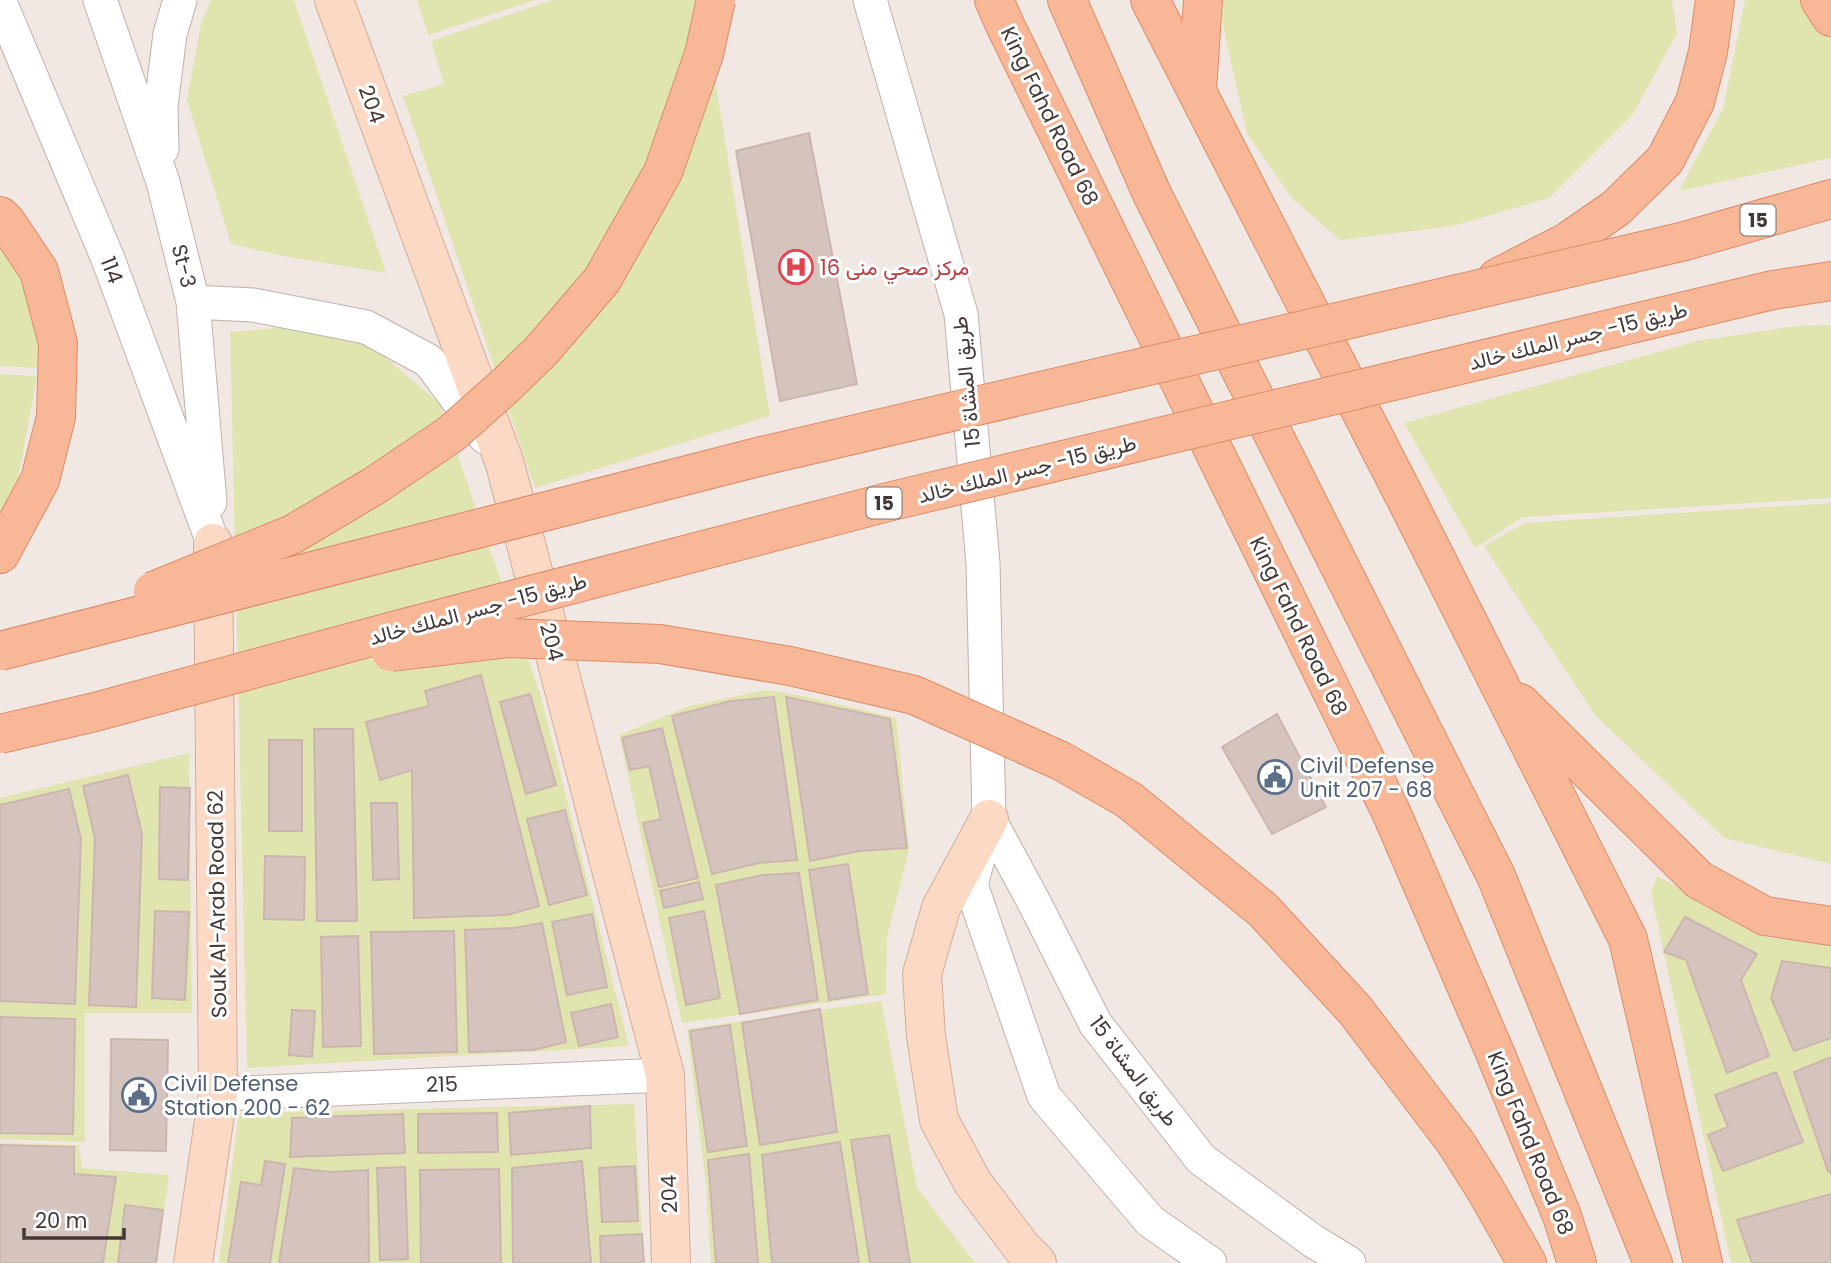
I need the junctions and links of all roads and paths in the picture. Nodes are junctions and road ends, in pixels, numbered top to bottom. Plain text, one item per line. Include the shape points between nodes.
1 (100, 0) edge
2 (180, 0) edge
3 (334, 0) edge
4 (716, 0) edge
5 (870, 0) edge
6 (994, 0) edge
7 (1067, 0) edge
8 (1150, 0) edge
9 (1203, 0) edge
10 (1715, 0) edge
11 (1820, 0) edge
12 (0, 2) edge
13 (1831, 17) edge
14 (1197, 92) junction
15 (163, 182) junction
16 (1831, 199) edge
17 (0, 215) edge
18 (1831, 281) edge
19 (1773, 290) junction
20 (1831, 290) edge
21 (1472, 291) junction
22 (193, 302) junction
23 (505, 464) junction
24 (213, 543) junction
25 (0, 554) edge
26 (10, 649) edge
27 (260, 667) junction
28 (1497, 680) junction
29 (95, 712) junction
30 (0, 734) edge
31 (0, 752) edge
32 (989, 819) junction
33 (1831, 926) edge
34 (665, 1075) junction
35 (218, 1094) junction
36 (193, 1263) edge
37 (671, 1263) edge
38 (1037, 1263) edge
39 (1210, 1263) edge
40 (1349, 1263) edge
41 (1527, 1263) edge
42 (1577, 1263) edge
43 (1653, 1263) edge
44 (1703, 1263) edge

1 - 15 street, St-3
2 - 15 street via 170,34 161,106
3 - 23 main road, 204
4 - 26 main road, bridge via 704,54 663,172 602,280 505,386 451,434 293,534
5 - 32 street, طريق المشاة 15 via 961,314 983,564
6 - 42 main road, King Fahd Road 68 via 1391,812 1493,1048
7 - 43 main road via 1152,194 1496,876
8 - 14 main road
9 - 14 main road
10 - 21 main road, bridge via 1695,102 1665,160 1616,208 1567,242
11 - 13 main road
12 - 24 street, 114 via 108,259
14 - 28 main road
15 - 22 street, St-3
16 - 21 main road, 15, bridge via 1685,241
17 - 25 main road via 39,271 58,343 56,417 40,480
18 - 19 main road, 15
19 - 20 main road
19 - 27 main road, طريق 15- جسر الملك خالد / 15, bridge via 888,502
21 - 26 main road, 15, bridge via 762,456
22 - 23 street via 253,305 366,327 429,361
22 - 24 street, St-3
23 - 34 main road, 204
24 - 35 main road, Souk Al-Arab Road 62
27 - 29 main road, طريق 15- جسر الملك خالد / 15, bridge
27 - 41 main road, bridge via 508,638 660,643 790,666 914,695 1061,761 1129,800 1263,910 1355,1010 1456,1143
28 - 33 main road via 1699,880 1765,916
28 - 44 main road via 1628,939
29 - 30 main road, طريق 15- جسر الملك خالد / 15, bridge
29 - 31 main road, bridge
32 - 38 main road via 937,921 922,974 926,1036 939,1120 973,1184
32 - 39 street, طريق المشاة 15 via 971,885 1044,1096 1150,1222
32 - 40 street, طريق المشاة 15 via 1095,1023 1201,1159
34 - 35 street, 215
34 - 37 main road, 204
35 - 36 main road, Souk Al-Arab Road 62

